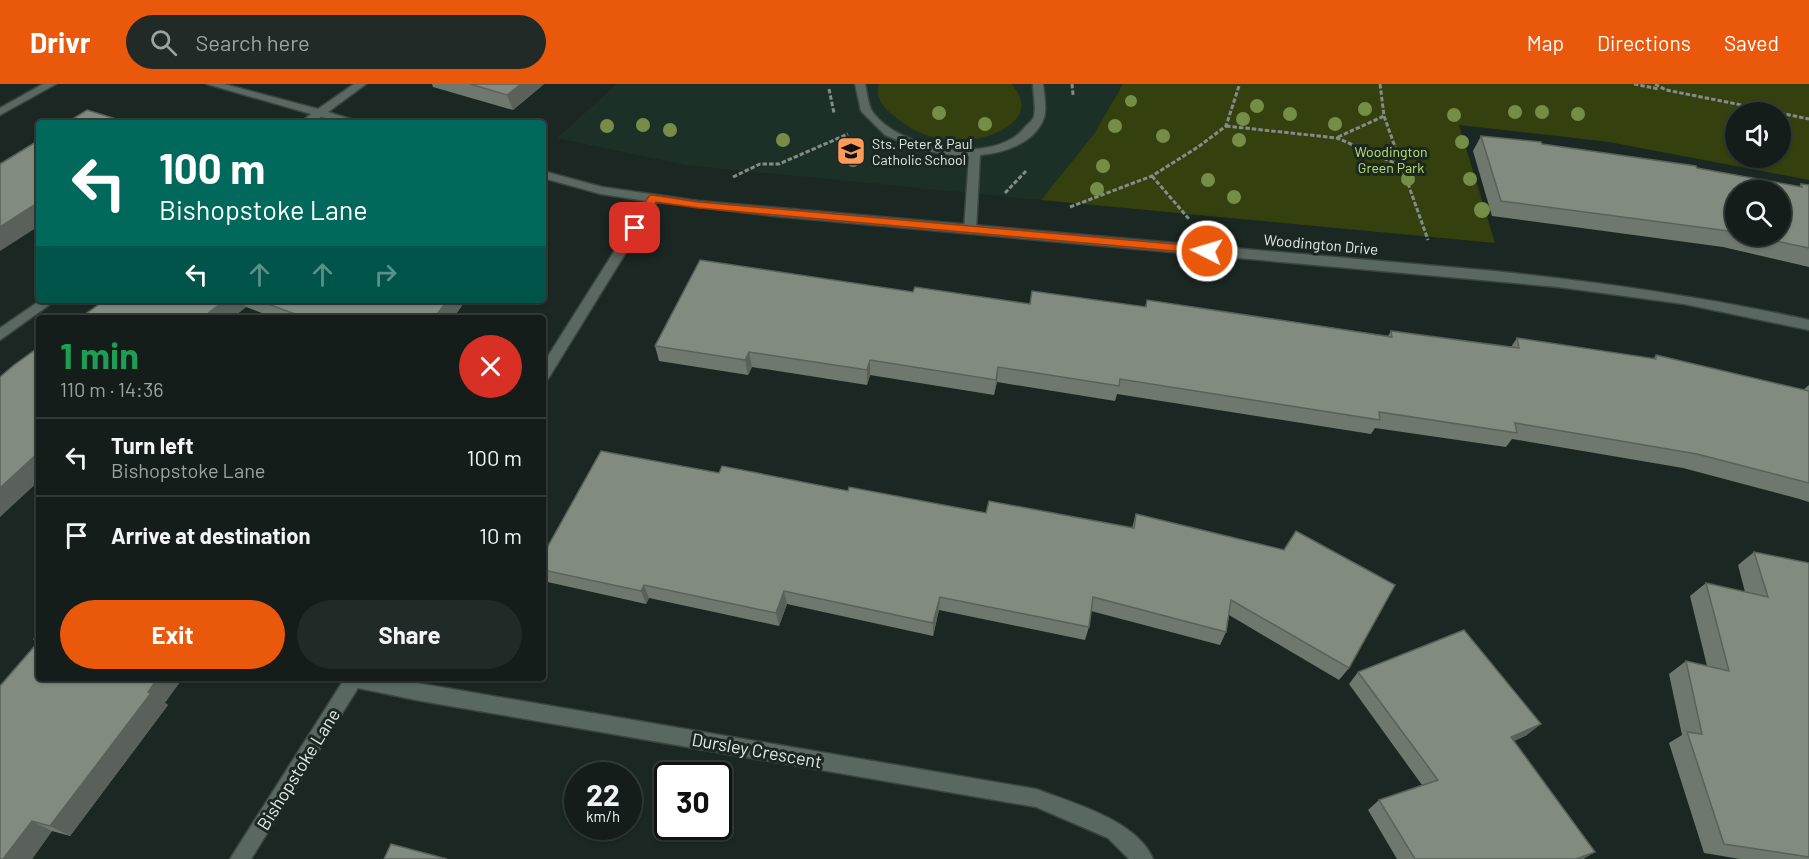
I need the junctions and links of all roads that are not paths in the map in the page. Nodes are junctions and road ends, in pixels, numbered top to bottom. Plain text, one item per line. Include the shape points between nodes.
1 (51, 84) edge
2 (212, 84) edge
3 (361, 84) edge
4 (860, 84) edge
5 (1038, 84) edge
6 (0, 112) edge
7 (320, 112) junction
8 (309, 120) edge
9 (348, 120) edge
10 (975, 153) junction
11 (546, 175) edge
12 (652, 199) junction
13 (970, 230) junction
14 (46, 303) edge
15 (1809, 325) edge
16 (0, 335) edge
17 (546, 370) edge
18 (354, 681) edge
19 (364, 681) edge
20 (240, 859) edge
21 (1143, 859) edge

1 - 6 street
2 - 7 street
3 - 7 street
4 - 10 street via 860,99 867,114 898,138 950,153
5 - 10 street via 1042,99 1040,121 1030,133 998,150
7 - 8 street
7 - 9 street
10 - 13 street
11 - 12 street, Woodington Drive
12 - 13 street, Woodington Drive
12 - 17 street
13 - 15 street, Woodington Drive via 1444,271 1682,299
14 - 16 street
18 - 20 street, Bishopstoke Lane
19 - 21 street, Dursley Crescent via 1036,798 1115,831

